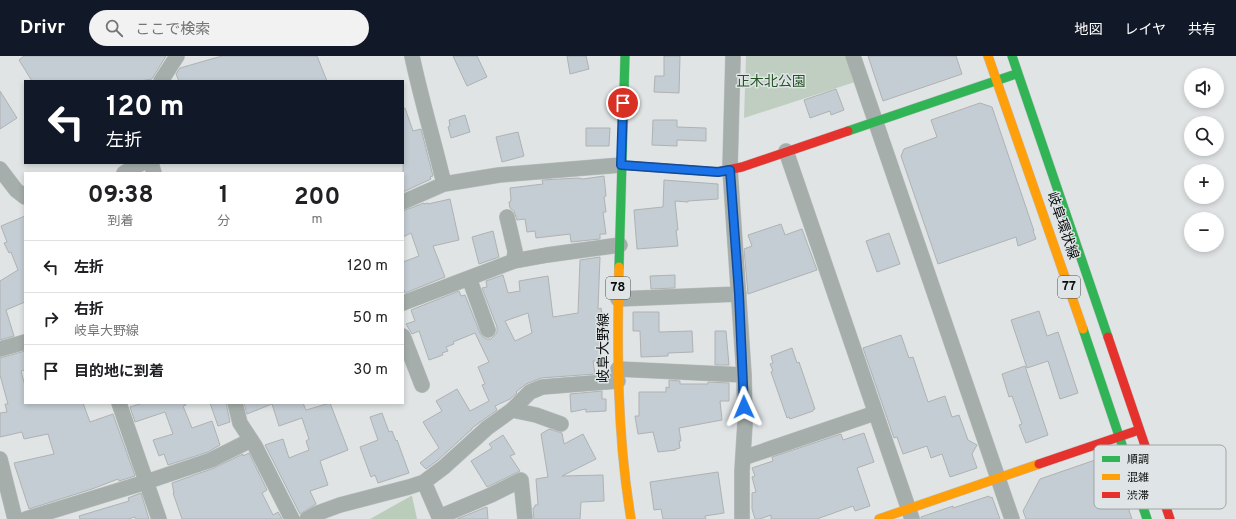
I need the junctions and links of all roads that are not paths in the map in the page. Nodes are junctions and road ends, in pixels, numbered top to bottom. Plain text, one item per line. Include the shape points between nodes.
1 (177, 56) edge
2 (412, 56) edge
3 (625, 56) edge
4 (733, 56) edge
5 (853, 56) edge
6 (988, 56) edge
7 (1012, 56) edge
8 (1018, 73) junction
9 (162, 80) edge
10 (996, 80) junction
11 (875, 121) junction
12 (786, 151) junction
13 (140, 164) edge
14 (621, 165) junction
15 (0, 169) edge
16 (730, 170) junction
17 (126, 172) edge
18 (444, 184) junction
19 (24, 196) edge
20 (404, 202) edge
21 (507, 217) dead end
22 (620, 245) junction
23 (514, 261) junction
24 (469, 278) junction
25 (739, 294) junction
26 (618, 299) junction
27 (404, 303) edge
28 (488, 330) dead end
29 (404, 339) edge
30 (24, 342) edge
31 (0, 349) edge
32 (618, 375) junction
33 (744, 375) junction
34 (422, 385) dead end
35 (119, 404) edge
36 (234, 404) edge
37 (512, 410) junction
38 (875, 413) junction
39 (561, 424) dead end
40 (1140, 429) junction
41 (1120, 436) junction
42 (251, 440) junction
43 (1123, 445) edge
44 (1145, 445) edge
45 (743, 458) junction
46 (0, 459) edge
47 (998, 478) junction
48 (146, 482) junction
49 (424, 482) junction
50 (1144, 509) edge
51 (1167, 509) edge
52 (910, 514) edge
53 (440, 518) edge
54 (15, 519) edge
55 (26, 519) edge
56 (159, 519) edge
57 (292, 519) edge
58 (307, 519) edge
59 (525, 519) edge
60 (631, 519) edge
61 (742, 519) edge
62 (879, 519) edge
63 (1012, 519) edge
64 (1147, 519) edge
65 (1170, 519) edge

1 - 9 street
2 - 18 street
3 - 14 main road, 岐阜大野線 / 78
4 - 16 street
5 - 11 street
6 - 10 main road, 岐阜環状線 / 77
7 - 8 main road, 岐阜環状線 / 77
8 - 10 main road
8 - 40 main road, 岐阜環状線 / 77
10 - 11 main road
10 - 41 main road, 岐阜環状線 / 77
11 - 12 main road
11 - 47 street
12 - 16 main road
12 - 38 street
13 - 17 street
14 - 16 main road via 718,172
14 - 18 street via 499,175
14 - 22 main road, 岐阜大野線 / 78
15 - 19 street
16 - 25 street
18 - 20 street
21 - 23 street
22 - 23 street
22 - 26 main road, 岐阜大野線 / 78
23 - 24 street
24 - 27 street
24 - 28 street
25 - 26 street
25 - 33 street
26 - 32 main road, 岐阜大野線 / 78
29 - 34 street
30 - 31 street
32 - 33 street
32 - 37 street via 542,387 530,392
32 - 60 main road, 岐阜大野線 / 78 via 623,466
33 - 45 street
35 - 48 street
36 - 42 street via 240,423
37 - 39 street
37 - 49 street
38 - 45 street
38 - 52 street
40 - 41 main road
40 - 44 main road, 岐阜環状線 / 77
41 - 43 main road, 岐阜環状線 / 77
41 - 47 main road
42 - 48 street via 211,460
42 - 57 street
45 - 61 street
46 - 54 street
47 - 52 main road
47 - 63 street
48 - 55 street
48 - 56 street
49 - 53 street
49 - 58 street via 340,505
50 - 64 main road, 岐阜環状線 / 77
51 - 65 main road, 岐阜環状線 / 77
52 - 62 main road
53 - 59 street via 521,480

